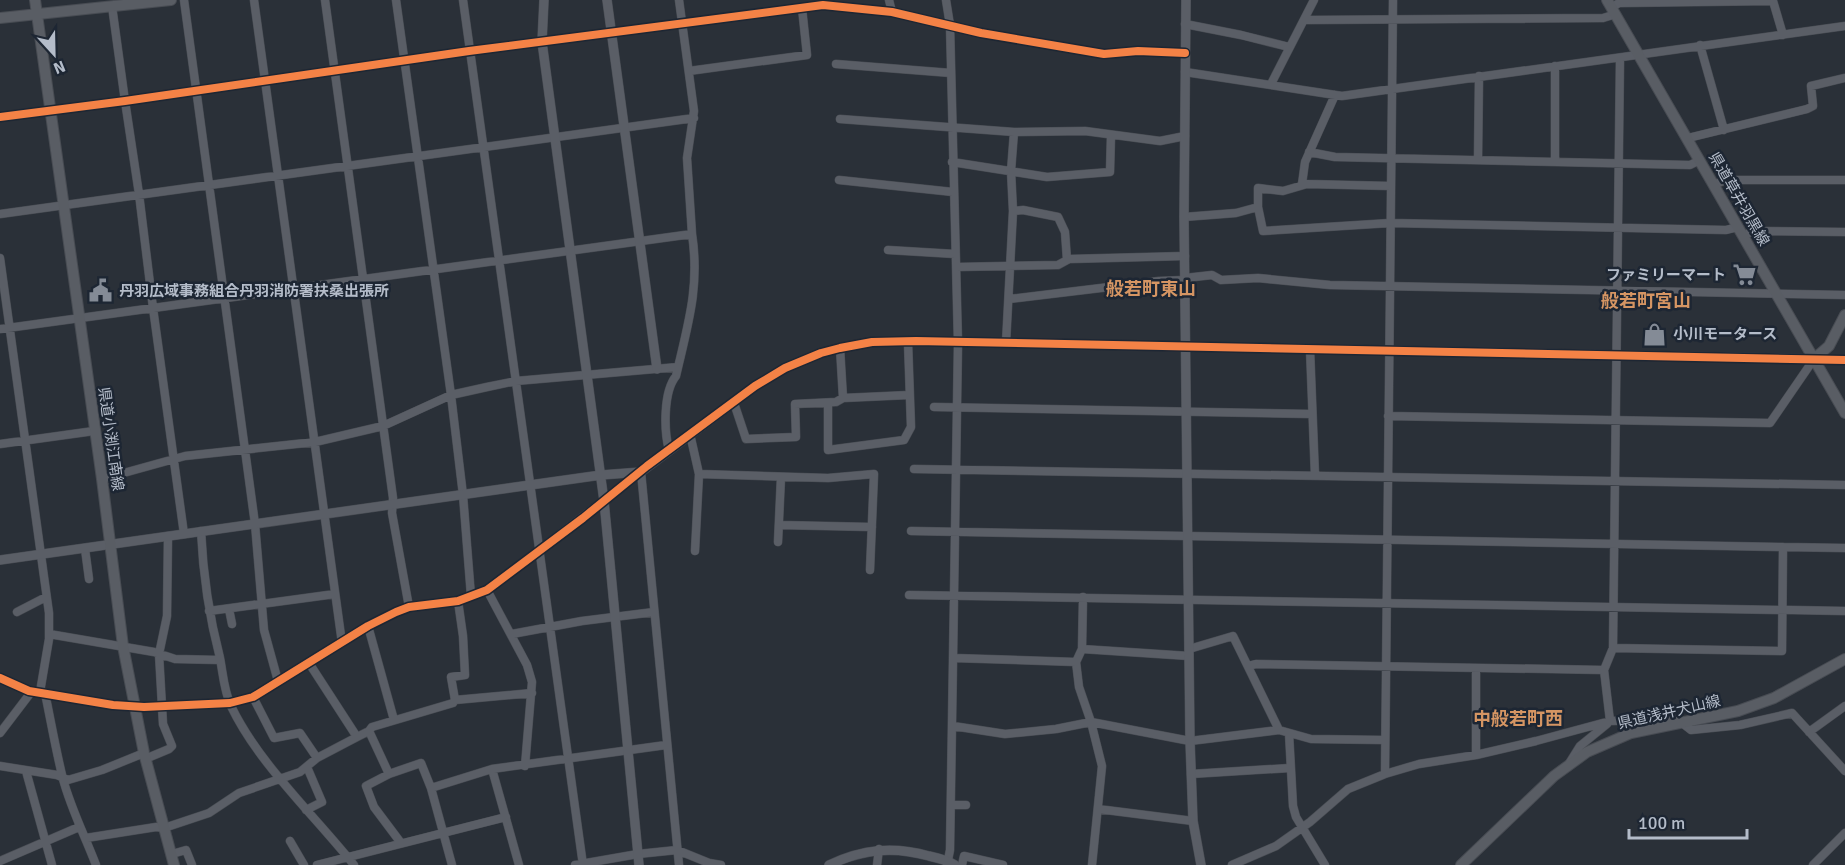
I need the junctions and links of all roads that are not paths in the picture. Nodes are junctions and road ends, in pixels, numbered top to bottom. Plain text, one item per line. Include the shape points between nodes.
1 (35, 0) edge
2 (171, 0) edge
3 (184, 0) edge
4 (254, 0) edge
5 (325, 0) edge
6 (396, 0) edge
7 (463, 0) edge
8 (544, 0) edge
9 (607, 0) edge
10 (679, 0) edge
11 (889, 0) edge
12 (946, 0) edge
13 (1186, 0) edge
14 (1314, 0) edge
15 (1393, 0) edge
16 (1764, 1) edge
17 (112, 6) junction
18 (1612, 7) edge
19 (802, 8) junction
20 (892, 12) junction
21 (36, 14) junction
22 (0, 18) edge
23 (1393, 19) junction
24 (1305, 20) junction
25 (682, 23) junction
26 (1185, 24) junction
27 (950, 25) junction
28 (1845, 26) edge
29 (612, 33) junction
30 (1783, 34) junction
31 (542, 42) junction
32 (1700, 45) junction
33 (1289, 47) junction
34 (469, 51) junction
35 (1185, 53) junction
36 (1638, 54) junction
37 (1620, 58) junction
38 (404, 61) junction
39 (836, 64) dead end
40 (1555, 66) junction
41 (335, 71) junction
42 (688, 71) junction
43 (1185, 72) junction
44 (951, 74) junction
45 (1479, 76) junction
46 (1845, 78) edge
47 (264, 81) junction
48 (1271, 84) junction
49 (1392, 90) junction
50 (195, 91) junction
51 (1335, 95) junction
52 (124, 101) junction
53 (50, 111) junction
54 (0, 117) edge
55 (694, 118) junction
56 (840, 119) dead end
57 (951, 126) junction
58 (624, 127) junction
59 (1724, 130) junction
60 (1014, 132) junction
61 (1111, 135) junction
62 (554, 136) junction
63 (1185, 136) junction
64 (1688, 138) junction
65 (483, 147) junction
66 (1309, 152) junction
67 (417, 155) junction
68 (1391, 159) junction
69 (1478, 160) junction
70 (1700, 160) junction
71 (952, 162) junction
72 (1555, 162) junction
73 (1619, 164) junction
74 (347, 166) junction
75 (1011, 171) junction
76 (278, 175) junction
77 (839, 180) dead end
78 (1845, 180) edge
79 (1302, 184) junction
80 (1713, 184) junction
81 (208, 186) junction
82 (1391, 186) junction
83 (953, 192) junction
84 (140, 194) junction
85 (63, 206) junction
86 (1258, 207) junction
87 (1013, 211) junction
88 (0, 214) edge
89 (1184, 217) junction
90 (1390, 223) junction
91 (1618, 228) junction
92 (1740, 232) junction
93 (1845, 232) edge
94 (692, 234) junction
95 (640, 240) junction
96 (570, 250) junction
97 (888, 250) dead end
98 (956, 254) junction
99 (1185, 256) junction
100 (0, 258) edge
101 (499, 260) junction
102 (1067, 260) junction
103 (1011, 265) junction
104 (956, 267) junction
105 (434, 269) junction
106 (363, 279) junction
107 (1185, 279) junction
108 (1389, 287) junction
109 (293, 289) junction
110 (1618, 291) junction
111 (1777, 294) junction
112 (1845, 295) edge
113 (224, 298) junction
114 (1009, 299) junction
115 (153, 308) junction
116 (1845, 315) edge
117 (79, 317) junction
118 (9, 327) junction
119 (0, 329) edge
120 (908, 342) junction
121 (958, 342) junction
122 (1006, 343) junction
123 (1186, 347) junction
124 (840, 348) junction
125 (1310, 349) junction
126 (1389, 350) junction
127 (1617, 354) junction
128 (1814, 359) junction
129 (1845, 360) edge
130 (678, 367) junction
131 (657, 369) junction
132 (586, 376) junction
133 (516, 381) junction
134 (451, 395) junction
135 (909, 395) junction
136 (843, 398) junction
137 (734, 403) junction
138 (828, 403) junction
139 (934, 407) dead end
140 (957, 408) junction
141 (1186, 412) junction
142 (1845, 413) edge
143 (1312, 414) junction
144 (1388, 416) junction
145 (1617, 420) junction
146 (382, 426) junction
147 (94, 431) junction
148 (690, 434) junction
149 (24, 441) junction
150 (315, 442) junction
151 (0, 444) edge
152 (245, 450) junction
153 (669, 450) junction
154 (174, 458) junction
155 (914, 469) dead end
156 (957, 471) junction
157 (641, 472) junction
158 (699, 474) junction
159 (1187, 474) junction
160 (601, 476) junction
161 (1315, 476) junction
162 (1387, 476) junction
163 (781, 477) junction
164 (102, 479) junction
165 (1615, 481) junction
166 (1845, 485) edge
167 (529, 486) junction
168 (463, 495) junction
169 (604, 501) junction
170 (392, 506) junction
171 (325, 516) junction
172 (255, 524) junction
173 (779, 525) junction
174 (872, 527) junction
175 (201, 531) junction
176 (911, 531) dead end
177 (955, 532) junction
178 (184, 534) junction
179 (168, 536) junction
180 (1187, 537) junction
181 (1386, 540) junction
182 (778, 542) dead end
183 (1615, 544) junction
184 (110, 545) junction
185 (1783, 547) junction
186 (1845, 548) edge
187 (85, 549) junction
188 (539, 551) junction
189 (695, 551) dead end
190 (40, 556) junction
191 (0, 561) edge
192 (870, 570) dead end
193 (89, 579) dead end
194 (487, 590) junction
195 (335, 594) junction
196 (909, 595) dead end
197 (955, 595) junction
198 (471, 596) junction
199 (46, 597) junction
200 (1083, 597) junction
201 (1188, 599) junction
202 (458, 601) junction
203 (1385, 603) junction
204 (262, 605) junction
205 (409, 607) junction
206 (1613, 607) junction
207 (230, 609) junction
208 (1783, 610) junction
209 (209, 611) junction
210 (1845, 611) edge
211 (17, 612) dead end
212 (654, 612) junction
213 (616, 616) junction
214 (232, 624) dead end
215 (368, 626) junction
216 (550, 627) junction
217 (50, 634) junction
218 (512, 634) junction
219 (342, 643) junction
220 (123, 646) junction
221 (1613, 648) junction
222 (1082, 649) junction
223 (1189, 653) junction
224 (159, 654) junction
225 (953, 658) junction
226 (1845, 659) edge
227 (220, 660) junction
228 (1076, 662) junction
229 (309, 663) junction
230 (1248, 666) junction
231 (1384, 666) junction
232 (1476, 668) junction
233 (1604, 670) junction
234 (0, 678) edge
235 (278, 681) junction
236 (39, 692) junction
237 (532, 693) junction
238 (254, 697) junction
239 (455, 700) junction
240 (230, 704) junction
241 (134, 706) junction
242 (160, 706) junction
243 (1845, 706) edge
244 (394, 720) junction
245 (1610, 721) junction
246 (1091, 722) junction
247 (1681, 724) junction
248 (953, 726) junction
249 (1279, 730) junction
250 (369, 731) junction
251 (1809, 732) junction
252 (0, 733) edge
253 (1289, 733) junction
254 (357, 737) junction
255 (1385, 740) junction
256 (1190, 741) junction
257 (666, 745) junction
258 (627, 750) junction
259 (1476, 755) junction
260 (145, 756) junction
261 (317, 758) junction
262 (569, 760) junction
263 (1569, 763) junction
264 (0, 766) edge
265 (525, 766) junction
266 (307, 767) junction
267 (1290, 768) junction
268 (1844, 768) edge
269 (492, 770) junction
270 (26, 771) junction
271 (389, 774) junction
272 (1191, 774) junction
273 (1385, 774) junction
274 (63, 777) junction
275 (280, 777) junction
276 (431, 788) junction
277 (951, 805) junction
278 (966, 805) dead end
279 (1098, 809) junction
280 (306, 810) junction
281 (506, 817) junction
282 (1194, 821) junction
283 (79, 827) junction
284 (1301, 827) junction
285 (164, 828) junction
286 (443, 832) junction
287 (1845, 832) edge
288 (86, 838) junction
289 (45, 840) junction
290 (290, 841) dead end
291 (401, 843) junction
292 (879, 849) junction
293 (677, 850) junction
294 (638, 854) junction
295 (348, 857) junction
296 (173, 860) edge
297 (0, 861) edge
298 (580, 864) edge
299 (950, 864) edge
300 (52, 865) edge
301 (96, 865) edge
302 (192, 865) edge
303 (304, 865) edge
304 (317, 865) edge
305 (354, 865) edge
306 (452, 865) edge
307 (519, 865) edge
308 (639, 865) edge
309 (678, 865) edge
310 (721, 865) edge
311 (829, 865) edge
312 (877, 865) edge
313 (962, 865) edge
314 (1003, 865) edge
315 (1092, 865) edge
316 (1201, 865) edge
317 (1232, 865) edge
318 (1325, 865) edge
319 (1461, 865) edge
320 (1813, 865) edge

1 - 21 main road, 県道小渕江南線
2 - 17 main road
3 - 50 street
4 - 47 street
5 - 41 street
6 - 38 street
7 - 34 street
8 - 31 street
9 - 29 street
10 - 25 street
11 - 20 street
12 - 27 street
13 - 26 street
14 - 24 street
15 - 23 street
16 - 18 street via 1619,3
16 - 30 street via 1773,1
17 - 21 main road
17 - 52 street
18 - 23 street via 1603,18
18 - 36 main road, 県道草井羽黒線
19 - 20 street via 823,5
19 - 25 street
19 - 42 street via 807,55
20 - 27 street
21 - 22 main road
21 - 53 main road, 県道小渕江南線
23 - 24 street
23 - 49 street
24 - 33 street
25 - 29 street
25 - 42 street
26 - 33 street
26 - 35 street
27 - 35 street via 1104,54
27 - 44 street
28 - 30 street
29 - 31 street
29 - 58 street
30 - 32 street
31 - 34 street
31 - 62 street
32 - 36 street
32 - 59 street
33 - 48 street
34 - 38 street
34 - 65 street
35 - 43 street
36 - 37 street
36 - 64 main road, 県道草井羽黒線
37 - 40 street
37 - 73 street
38 - 41 street
38 - 67 street
39 - 44 street
40 - 45 street
40 - 72 street
41 - 47 street
41 - 74 street
42 - 55 street
43 - 48 street
43 - 63 street
44 - 57 street
45 - 49 street
45 - 69 street
46 - 59 street via 1811,86 1813,106 1807,109
47 - 50 street
47 - 76 street
48 - 51 street
49 - 51 street
49 - 68 street
50 - 52 street
50 - 81 street
51 - 66 street
52 - 53 street
52 - 84 street
53 - 54 street
53 - 85 main road, 県道小渕江南線
55 - 58 street
55 - 94 street via 687,158
56 - 57 street
57 - 60 street
57 - 71 street
58 - 62 street
58 - 95 street
59 - 64 street
60 - 61 street via 1085,131
60 - 75 street
61 - 63 street via 1160,141
61 - 75 street via 1110,172 1047,177
62 - 65 street
62 - 96 street
63 - 89 street
64 - 70 main road, 県道草井羽黒線
65 - 67 street
65 - 101 street
66 - 68 street
66 - 79 street
67 - 74 street
67 - 105 street
68 - 69 street
68 - 82 street
69 - 72 street
70 - 73 street via 1690,165
70 - 80 main road, 県道草井羽黒線
71 - 75 street
71 - 83 street
72 - 73 street
73 - 91 street
74 - 76 street
74 - 106 street
75 - 87 street
76 - 81 street
76 - 109 street
77 - 83 street
78 - 80 street via 1726,180
79 - 82 street
79 - 86 street via 1283,191 1258,188
80 - 92 main road, 県道草井羽黒線
81 - 84 street
81 - 113 street
82 - 90 street
83 - 98 street
84 - 85 street
84 - 115 street
85 - 88 street
85 - 117 main road, 県道小渕江南線
86 - 89 street
86 - 90 street via 1263,231
87 - 102 street via 1058,216 1065,232
87 - 103 street
89 - 99 street
90 - 91 street
90 - 108 street
91 - 92 street
91 - 110 street
92 - 93 street
92 - 111 main road, 県道草井羽黒線
94 - 95 street
94 - 130 street via 696,259 694,298
95 - 96 street
95 - 131 street
96 - 101 street
96 - 132 street
97 - 98 street
98 - 104 street
99 - 102 street
99 - 107 street
100 - 118 street
101 - 105 street
101 - 133 street
102 - 103 street via 1058,266
103 - 104 street
103 - 114 street
104 - 121 street
105 - 106 street
105 - 134 street
106 - 109 street
106 - 146 street
107 - 108 street via 1212,275 1221,280 1258,278
107 - 114 street
107 - 123 street
108 - 110 street
108 - 126 street
109 - 113 street
109 - 150 street
110 - 111 street
110 - 127 street
111 - 112 street
111 - 128 main road, 県道草井羽黒線
113 - 115 street
113 - 152 street
114 - 122 street
115 - 117 street
115 - 154 street
116 - 128 main road via 1829,346
117 - 118 street
117 - 147 main road, 県道小渕江南線
118 - 119 street
118 - 149 street
120 - 121 street
120 - 124 street via 872,342
120 - 135 street
121 - 122 street
121 - 140 street
122 - 123 street
123 - 125 street
123 - 141 street
124 - 136 street
124 - 137 street via 785,368
125 - 126 street
125 - 143 street
126 - 127 street
126 - 144 street
127 - 128 street
127 - 145 street
128 - 129 street
128 - 142 main road, 県道草井羽黒線
128 - 145 street via 1770,423
130 - 131 street
130 - 153 street via 665,420
131 - 132 street
132 - 133 street
132 - 160 street
133 - 134 street
133 - 167 street
134 - 146 street
134 - 168 street
135 - 136 street
135 - 138 street via 911,427 904,440 828,450
136 - 138 street
137 - 138 street via 746,439 796,437 795,404
137 - 148 street
139 - 140 street
140 - 141 street
140 - 156 street
141 - 143 street
141 - 159 street
143 - 161 street
144 - 145 street
144 - 162 street
145 - 165 street
146 - 150 street
146 - 170 street
147 - 149 street
147 - 164 main road, 県道小渕江南線
148 - 153 street
148 - 158 street
149 - 151 street
149 - 190 street
150 - 152 street
150 - 171 street
152 - 154 street
152 - 172 street
153 - 157 street
154 - 164 street
154 - 178 street
155 - 156 street
156 - 159 street
156 - 177 street
157 - 160 street
157 - 169 street
157 - 212 street
158 - 163 street
158 - 189 street
159 - 161 street
159 - 180 street
160 - 167 street
160 - 169 street
161 - 162 street
162 - 165 street
162 - 181 street
163 - 173 street
163 - 174 street via 874,474
164 - 184 main road, 県道小渕江南線
165 - 166 street
165 - 183 street
167 - 168 street
167 - 188 street
168 - 170 street
168 - 198 street
169 - 188 street
169 - 213 street
170 - 171 street
170 - 205 street
171 - 172 street
171 - 195 street
172 - 175 street
172 - 204 street
173 - 174 street
173 - 182 street
174 - 192 street
175 - 178 street
175 - 209 street
176 - 177 street
177 - 180 street
177 - 197 street
178 - 179 street
179 - 184 street
179 - 224 street via 167,616
180 - 181 street
180 - 201 street
181 - 183 street
181 - 203 street
183 - 185 street
183 - 206 street
184 - 187 street
184 - 220 main road, 県道小渕江南線
185 - 186 street
185 - 208 street
187 - 190 street
187 - 193 street
188 - 194 street
188 - 216 street
190 - 191 street
190 - 199 street
194 - 198 street
194 - 218 street
195 - 204 street
195 - 219 street
196 - 197 street
197 - 200 street
197 - 225 street
198 - 202 street
199 - 211 street
199 - 217 street
200 - 201 street
200 - 222 street
201 - 203 street
201 - 223 street
202 - 205 street
202 - 239 street via 468,675 451,677
203 - 206 street
203 - 231 street
204 - 207 street
204 - 235 street via 264,630
205 - 215 street
206 - 208 street
206 - 221 street
207 - 209 street
207 - 214 street
208 - 210 street
208 - 221 street via 1782,651
209 - 227 street
212 - 213 street
212 - 257 street
213 - 216 street
213 - 258 street
215 - 219 street
215 - 244 street
216 - 218 street
216 - 262 street
217 - 220 street
217 - 236 street
218 - 237 street via 527,665
219 - 229 street
220 - 224 street
220 - 241 main road, 県道小渕江南線
221 - 233 street
222 - 223 street
222 - 228 street
223 - 230 street via 1233,636
223 - 256 street
224 - 227 street via 175,659
224 - 242 street
225 - 228 street
225 - 248 street
226 - 247 main road, 県道浅井犬山線 via 1774,698
227 - 240 street
228 - 246 street via 1079,687
229 - 235 street
229 - 254 street
230 - 231 street
230 - 249 street
231 - 232 street
231 - 255 street
232 - 233 street
232 - 259 street
233 - 245 street
234 - 236 street
235 - 238 street
236 - 241 street
236 - 252 street
236 - 274 street
237 - 239 street
237 - 265 street
238 - 240 street
238 - 261 street via 274,738 300,733
239 - 244 street
240 - 242 street
240 - 275 street
241 - 242 street
241 - 260 main road, 県道小渕江南線
242 - 260 street via 172,746
243 - 251 street
244 - 250 street
245 - 247 street via 1677,718
245 - 259 street
245 - 263 street via 1580,746
246 - 248 street via 1005,734
246 - 256 street
246 - 279 street via 1102,766
247 - 251 street via 1691,730 1719,728 1792,713
247 - 263 main road, 県道浅井犬山線 via 1631,733
248 - 277 street
249 - 253 street
249 - 256 street
250 - 254 street
250 - 271 street
251 - 268 street
253 - 255 street via 1311,739
253 - 267 street
254 - 261 street
255 - 273 street
256 - 272 street
257 - 258 street
257 - 293 street
258 - 262 street
258 - 294 street
259 - 273 street
260 - 274 street via 68,780
260 - 285 main road, 県道小渕江南線
261 - 266 street
262 - 265 street
262 - 298 street
263 - 319 main road, 県道浅井犬山線
264 - 270 street
265 - 269 street
266 - 275 street
266 - 280 street via 322,802
267 - 272 street
267 - 284 street via 1293,806
269 - 276 street
269 - 281 street
270 - 274 street
270 - 289 street
271 - 276 street via 421,763
271 - 291 street via 366,786 374,807
272 - 282 street
273 - 284 street via 1348,789
274 - 283 street
275 - 280 street
275 - 285 street via 239,793 209,813
276 - 286 street
277 - 278 street
277 - 299 street
279 - 282 street
279 - 315 street
280 - 295 street
281 - 286 street
281 - 307 street
282 - 316 street
283 - 288 street
283 - 289 street
284 - 317 street via 1276,846
284 - 318 street
285 - 288 street via 156,826
285 - 296 main road, 県道小渕江南線
286 - 291 street
286 - 306 street
287 - 320 street
288 - 301 street
289 - 297 street
289 - 300 street
290 - 303 street
291 - 295 street
292 - 299 street via 906,850
292 - 311 street
292 - 312 street
293 - 294 street
293 - 309 street
293 - 310 street
294 - 298 street
294 - 308 street
295 - 304 street
295 - 305 street
296 - 302 street via 186,850
313 - 314 street via 964,856

